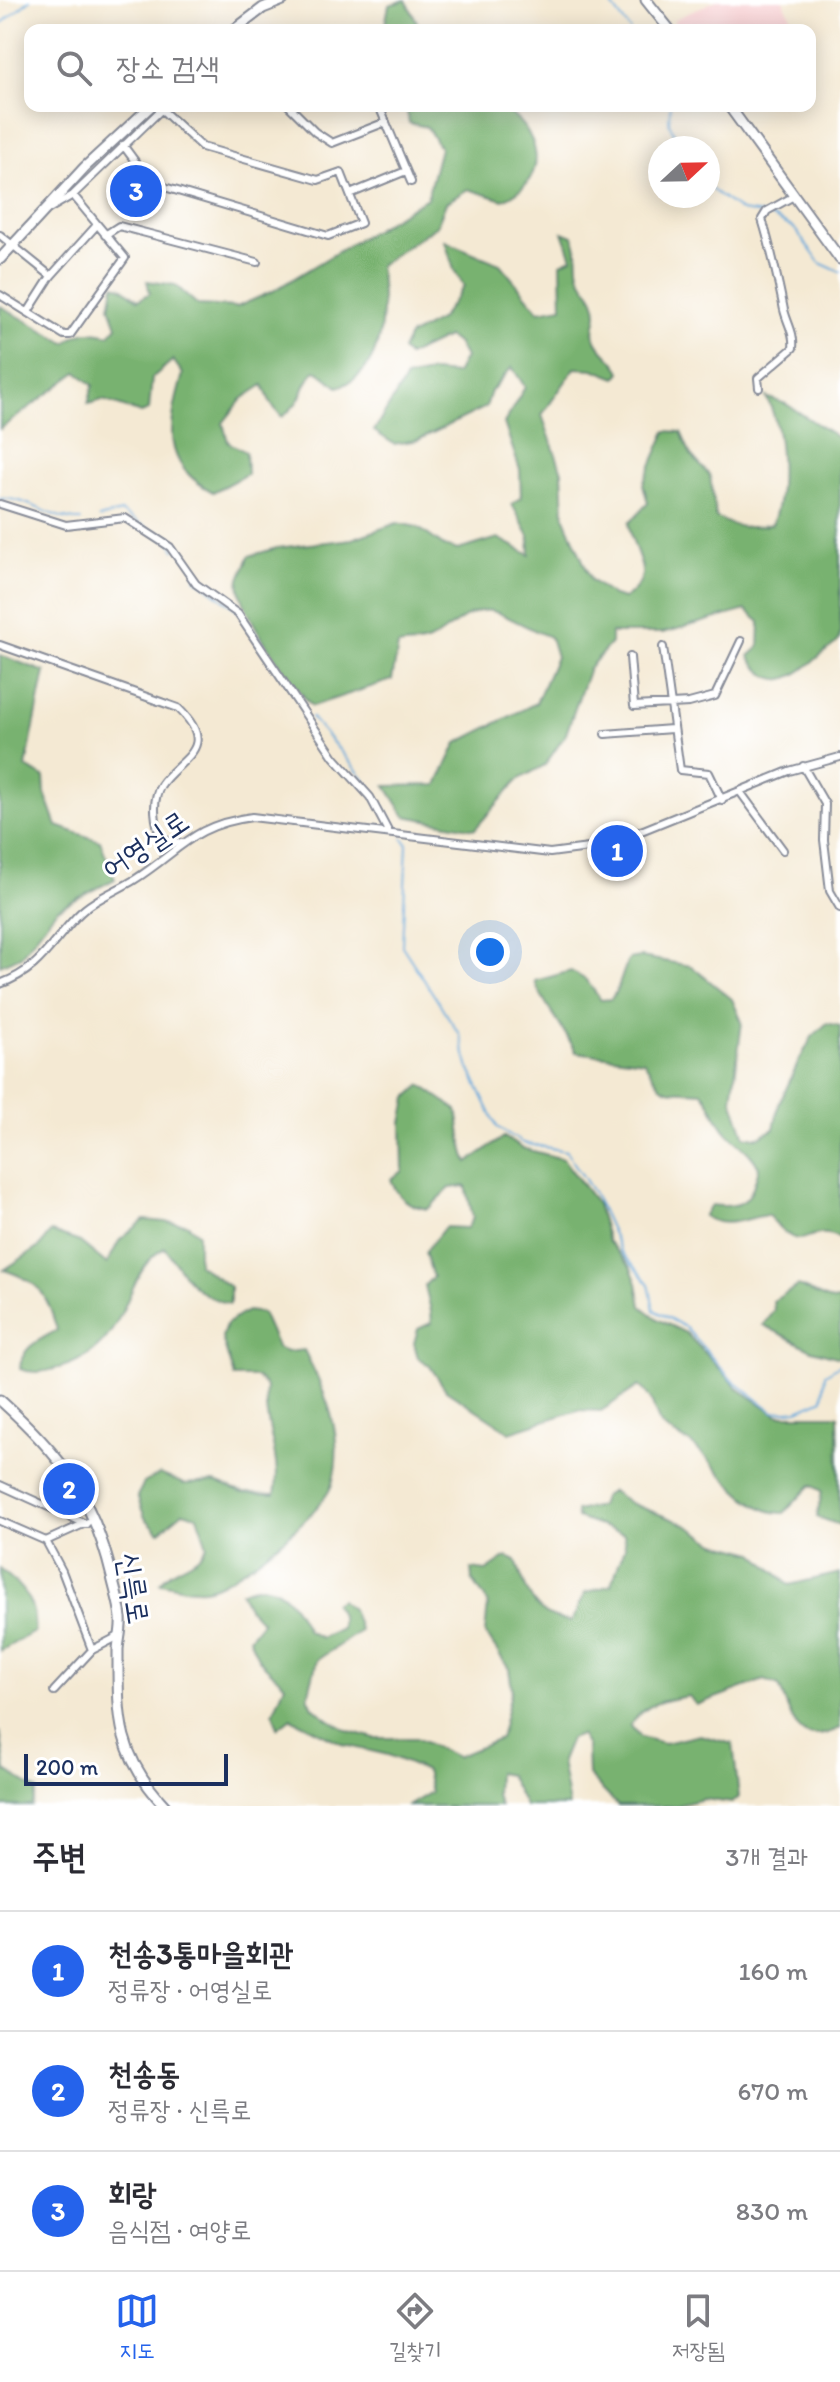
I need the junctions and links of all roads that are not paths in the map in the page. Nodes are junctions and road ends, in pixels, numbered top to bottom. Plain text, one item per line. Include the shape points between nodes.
1 (283, 0) edge
2 (646, 0) edge
3 (263, 4) edge
4 (241, 24) edge
5 (665, 24) edge
6 (153, 112) edge
7 (154, 112) edge
8 (164, 112) edge
9 (295, 112) edge
10 (382, 112) edge
11 (733, 112) edge
12 (386, 122) junction
13 (123, 145) junction
14 (406, 171) junction
15 (411, 182) dead end
16 (350, 194) junction
17 (73, 195) junction
18 (794, 196) junction
19 (42, 212) junction
20 (96, 226) junction
21 (0, 235) edge
22 (105, 235) junction
23 (10, 246) junction
24 (0, 259) edge
25 (840, 259) edge
26 (257, 262) dead end
27 (51, 276) junction
28 (0, 295) edge
29 (28, 312) junction
30 (759, 388) dead end
31 (0, 504) edge
32 (741, 641) dead end
33 (0, 645) edge
34 (663, 647) dead end
35 (630, 657) dead end
36 (670, 704) junction
37 (672, 729) junction
38 (605, 734) dead end
39 (840, 757) edge
40 (803, 766) junction
41 (741, 793) junction
42 (722, 800) junction
43 (392, 833) junction
44 (182, 843) junction
45 (783, 850) dead end
46 (840, 908) edge
47 (0, 984) edge
48 (0, 1400) edge
49 (0, 1485) edge
50 (0, 1521) edge
51 (90, 1521) junction
52 (46, 1541) junction
53 (119, 1636) junction
54 (92, 1650) junction
55 (54, 1691) dead end
56 (165, 1806) edge

1 - 3 street
2 - 5 street
3 - 4 street
6 - 19 street
7 - 13 street
8 - 16 street via 202,147 318,180 341,172
9 - 12 street via 332,143
10 - 12 street
11 - 18 street
12 - 14 street
13 - 16 street via 151,183 328,236 361,223
13 - 17 street
14 - 15 street
14 - 16 street
17 - 19 street
17 - 20 street
18 - 25 street
18 - 30 street via 762,219 794,338 793,348 758,378
19 - 23 street
20 - 22 street
20 - 27 street
21 - 23 street
22 - 26 street via 119,226
22 - 29 street via 125,258 70,335
23 - 24 street
23 - 27 street
27 - 29 street
28 - 29 street
31 - 43 street via 66,525 125,518 170,547 196,584 238,614
32 - 36 street via 715,696
33 - 44 street via 184,714 195,743 192,757 161,785 155,816 162,840
34 - 36 street
35 - 36 street via 631,703
36 - 37 street
37 - 38 street
37 - 42 street via 680,770 709,773
39 - 40 street
40 - 41 street
40 - 46 street via 825,804 830,891
41 - 42 street
41 - 45 street
42 - 43 street, 어영실로 via 604,846 550,853
43 - 44 street, 어영실로 via 252,817 220,822
44 - 47 street, 어영실로 via 78,914 32,969
48 - 51 street, 신륵로 via 68,1470
49 - 51 street
50 - 52 street
51 - 52 street
51 - 53 street, 신륵로 via 121,1619
52 - 54 street
53 - 54 street
53 - 56 street, 신륵로 via 121,1733 133,1766
54 - 55 street

